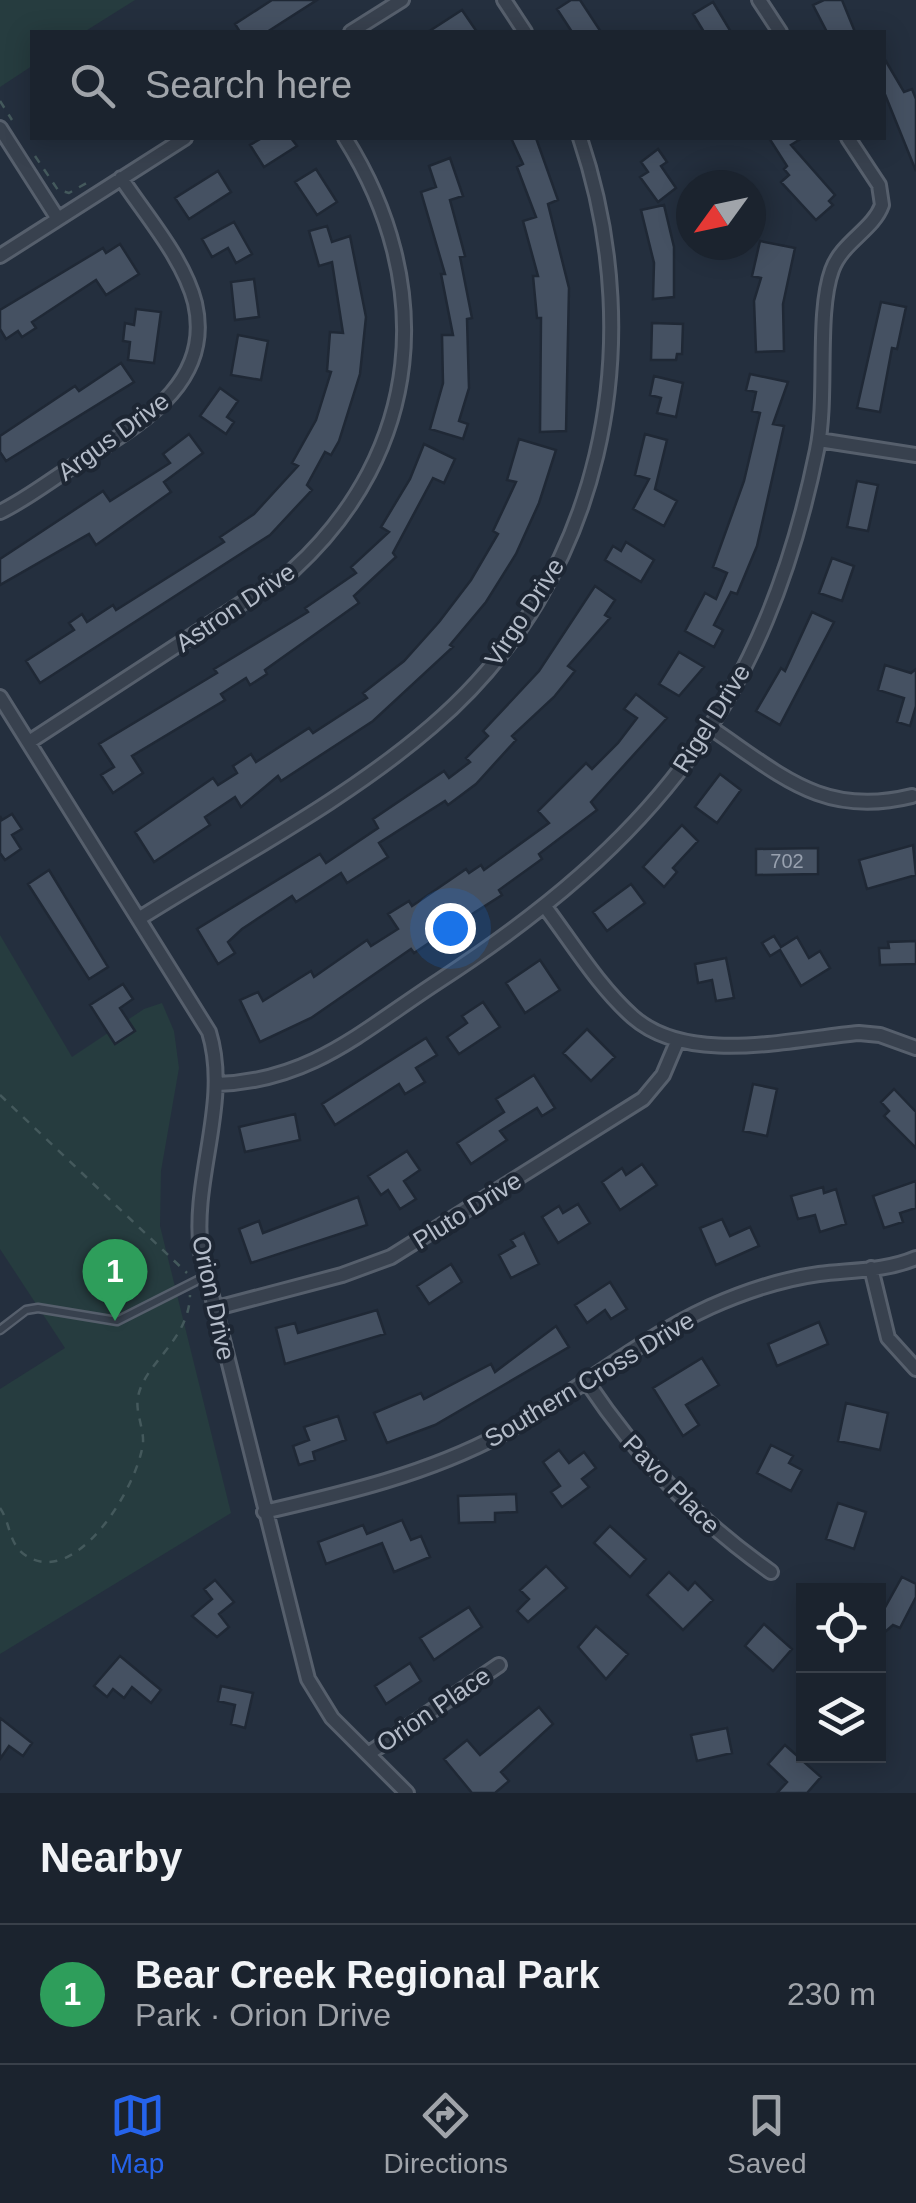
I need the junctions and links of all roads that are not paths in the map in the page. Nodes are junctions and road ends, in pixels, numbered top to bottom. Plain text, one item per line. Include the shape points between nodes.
1 (402, 0) edge
2 (504, 0) edge
3 (759, 0) edge
4 (354, 30) edge
5 (524, 30) edge
6 (779, 30) edge
7 (0, 128) edge
8 (182, 140) edge
9 (346, 140) edge
10 (581, 140) edge
11 (849, 140) edge
12 (121, 178) junction
13 (58, 219) junction
14 (0, 256) edge
15 (820, 440) junction
16 (916, 455) edge
17 (0, 512) edge
18 (0, 697) edge
19 (711, 728) junction
20 (28, 742) junction
21 (912, 796) dead end
22 (546, 908) junction
23 (140, 918) junction
24 (677, 1042) junction
25 (916, 1048) edge
26 (216, 1084) junction
27 (916, 1258) edge
28 (870, 1268) junction
29 (206, 1276) junction
30 (213, 1309) junction
31 (0, 1330) edge
32 (916, 1369) edge
33 (587, 1382) junction
34 (264, 1512) junction
35 (771, 1572) dead end
36 (498, 1665) dead end
37 (368, 1754) junction
38 (408, 1793) edge

1 - 4 street
2 - 5 street
3 - 6 street
7 - 13 street
8 - 12 street
9 - 20 street, Astron Drive via 381,202 404,300 399,388 373,468 328,535 293,570
10 - 23 street, Virgo Drive via 606,240 613,360 594,472 542,592 482,676 408,746
11 - 15 street, Rigel Drive via 879,185 882,205 841,252 828,286
12 - 13 street
12 - 17 street, Argus Drive via 194,300 196,336 188,369 171,398 146,419
13 - 14 street
15 - 16 street
15 - 19 street, Rigel Drive via 786,573
18 - 20 street, Orion Drive
19 - 21 street via 822,796 858,805
19 - 22 street, Rigel Drive via 635,826
20 - 23 street, Orion Drive
22 - 24 street via 623,1007
22 - 26 street, Rigel Drive via 312,1063 257,1082
23 - 26 street, Orion Drive via 201,1014 214,1048
24 - 25 street via 714,1046 859,1034
24 - 30 street, Pluto Drive via 642,1099 409,1247 342,1275
26 - 29 street, Orion Drive via 198,1206
27 - 28 street, Southern Cross Drive
28 - 32 street via 881,1322
28 - 33 street, Southern Cross Drive via 782,1282 727,1300
29 - 30 street, Orion Drive
29 - 31 lane via 116,1321 38,1308
30 - 34 street, Orion Drive
33 - 34 street, Southern Cross Drive via 500,1435 436,1464
33 - 35 street, Pavo Place via 670,1488
34 - 37 street, Orion Drive via 308,1679 332,1718
36 - 37 street, Orion Place
37 - 38 street, Orion Drive

